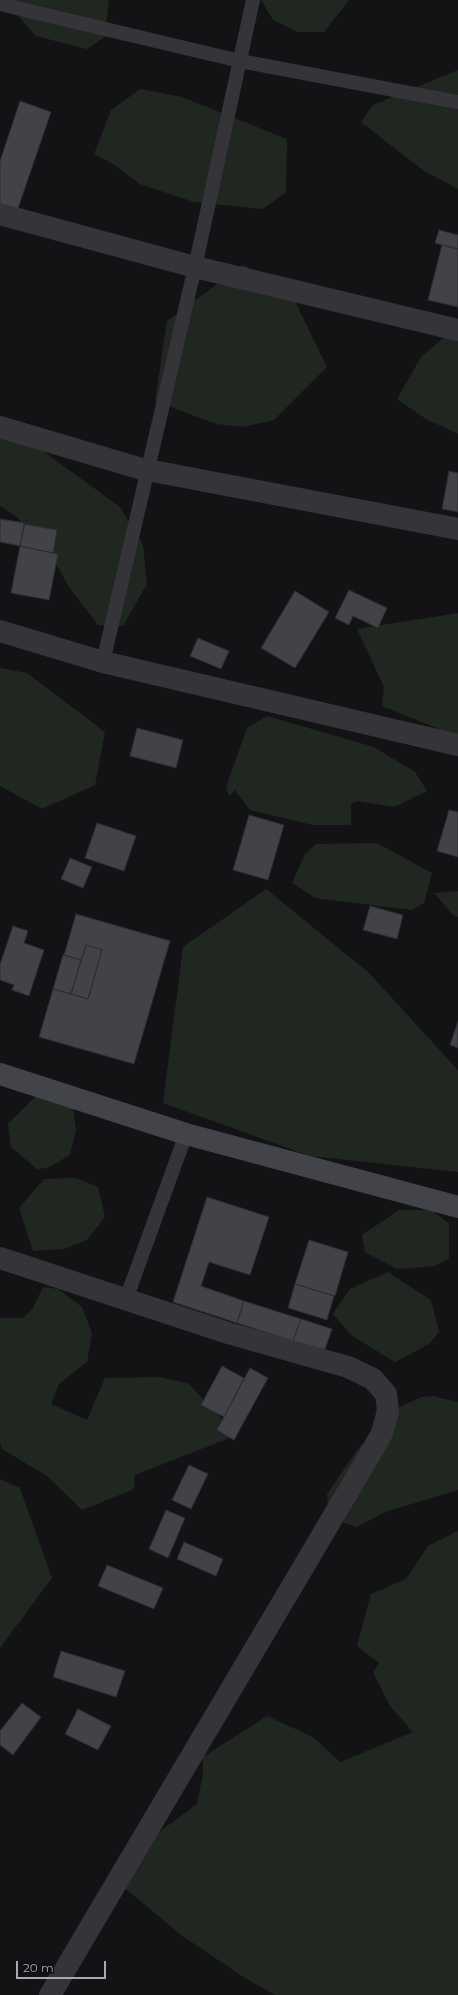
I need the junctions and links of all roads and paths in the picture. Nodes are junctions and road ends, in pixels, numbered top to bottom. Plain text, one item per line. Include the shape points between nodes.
1 (253, 0) edge
2 (0, 4) edge
3 (240, 62) junction
4 (458, 102) edge
5 (0, 214) edge
6 (195, 267) junction
7 (458, 330) edge
8 (0, 427) edge
9 (148, 470) junction
10 (458, 529) edge
11 (0, 631) edge
12 (103, 662) junction
13 (458, 745) edge
14 (0, 1074) edge
15 (186, 1134) junction
16 (458, 1207) edge
17 (0, 1258) edge
18 (126, 1299) junction
19 (50, 1995) edge

1 - 3 lane
2 - 3 lane
3 - 4 lane
3 - 6 lane
5 - 6 street
6 - 7 street
6 - 9 lane
8 - 9 street
9 - 10 street
9 - 12 lane
11 - 12 street
12 - 13 street
14 - 15 main road
15 - 16 main road
15 - 18 lane
17 - 18 street
18 - 19 street via 261,1343 348,1367 373,1379 386,1394 388,1411 382,1433 372,1451

